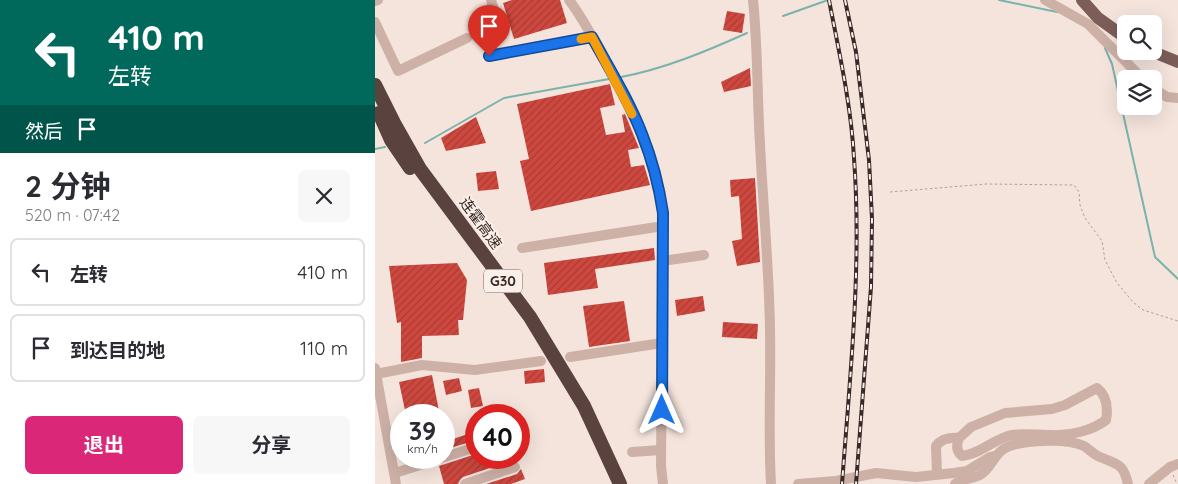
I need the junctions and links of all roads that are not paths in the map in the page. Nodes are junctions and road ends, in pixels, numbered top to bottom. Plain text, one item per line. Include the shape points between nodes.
1 (491, 0) edge
2 (569, 0) edge
3 (753, 0) edge
4 (1045, 0) edge
5 (1082, 0) edge
6 (375, 22) edge
7 (500, 31) dead end
8 (1117, 32) edge
9 (592, 37) junction
10 (467, 38) dead end
11 (1162, 55) edge
12 (489, 56) dead end
13 (1178, 62) edge
14 (1134, 70) edge
15 (375, 85) edge
16 (1162, 95) edge
17 (1178, 98) edge
18 (375, 106) edge
19 (663, 226) junction
20 (521, 248) dead end
21 (704, 255) dead end
22 (662, 261) junction
23 (662, 343) junction
24 (570, 357) dead end
25 (541, 361) dead end
26 (376, 371) edge
27 (959, 438) junction
28 (661, 450) junction
29 (465, 451) edge
30 (631, 452) dead end
31 (997, 456) junction
32 (1174, 466) edge
33 (509, 469) edge
34 (937, 474) junction
35 (396, 479) edge
36 (465, 484) edge
37 (610, 484) edge
38 (620, 484) edge
39 (663, 484) edge
40 (771, 484) edge
41 (798, 484) edge
42 (955, 484) edge
43 (1128, 484) edge
44 (1149, 484) edge

1 - 7 street
2 - 9 street
3 - 40 street via 770,329
4 - 14 street via 1088,24
5 - 8 main road via 1098,18
6 - 10 street via 398,71
9 - 12 street
9 - 19 street via 642,134 659,188
11 - 13 main road
15 - 38 highway, 连霍高速 / G30 via 420,169 530,317 584,406
16 - 17 street
18 - 37 highway, 连霍高速 / G30 via 391,140 424,189 522,321 576,409
19 - 20 street
19 - 22 street
21 - 22 street
22 - 23 street
23 - 24 street
23 - 28 street
25 - 26 street via 475,370 422,365
26 - 35 street
27 - 27 street via 971,427 1005,413 1053,409 1097,388 1105,398 1106,420 1084,431 1052,436 1010,435 962,456 957,448
27 - 34 street via 944,439 936,446
28 - 30 street
28 - 39 street
29 - 35 street
31 - 34 street via 967,470
31 - 42 street via 980,475
31 - 43 street via 1013,444 1063,442 1083,446 1121,466
32 - 44 street
33 - 36 street
34 - 41 street via 916,477 876,473

